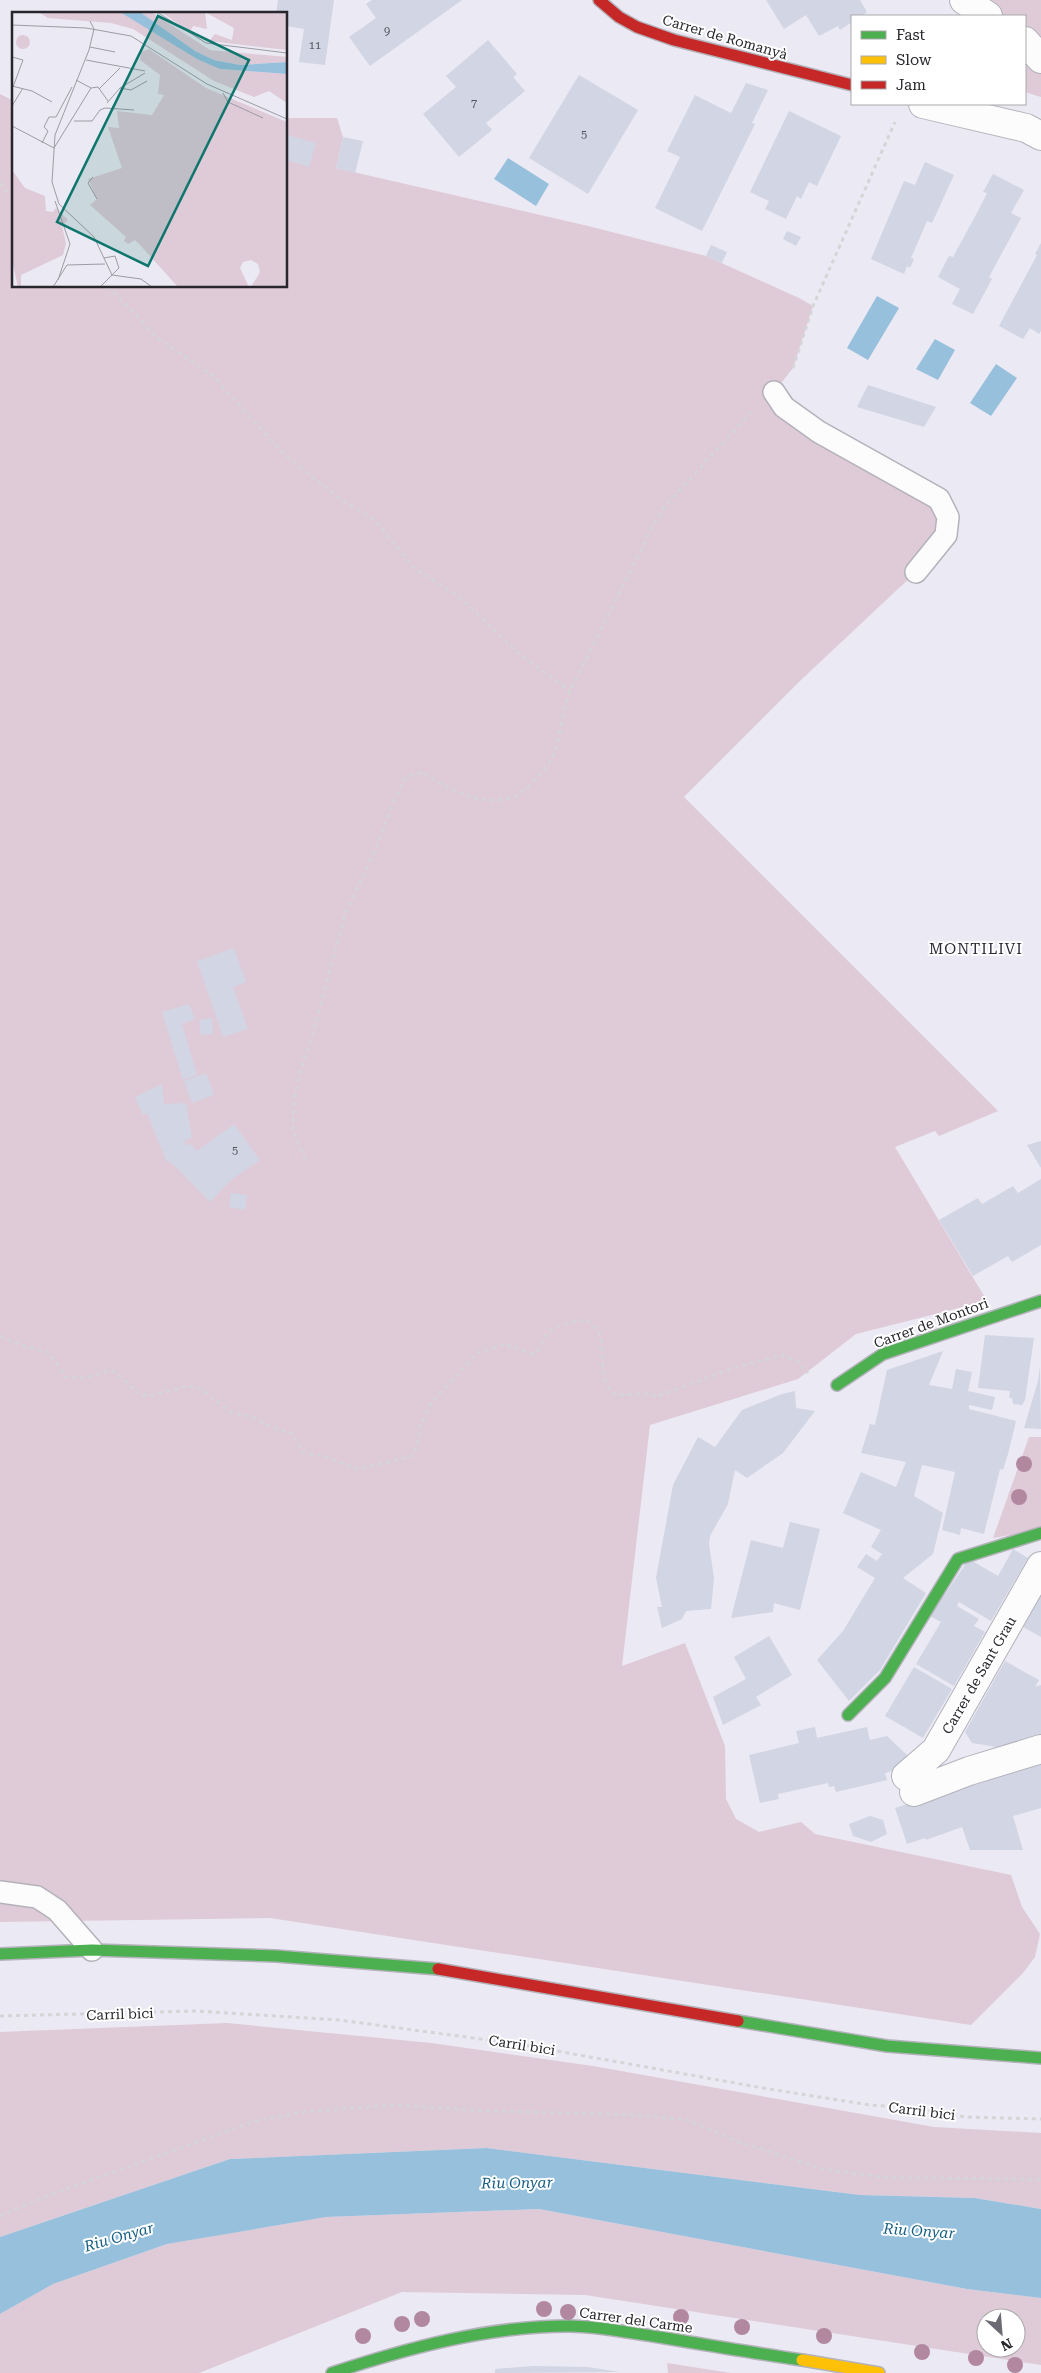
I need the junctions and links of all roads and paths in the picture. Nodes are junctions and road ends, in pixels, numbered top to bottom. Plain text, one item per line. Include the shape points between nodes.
1 (598, 0) edge
2 (964, 0) edge
3 (986, 15) edge
4 (1026, 42) edge
5 (1041, 59) edge
6 (851, 85) edge
7 (927, 105) edge
8 (896, 121) dead end
9 (1041, 136) edge
10 (0, 183) edge
11 (12, 198) edge
12 (110, 288) edge
13 (774, 392) junction
14 (916, 572) dead end
15 (570, 691) junction
16 (304, 1159) dead end
17 (1041, 1301) edge
18 (0, 1336) edge
19 (842, 1382) joint
20 (1041, 1533) edge
21 (1041, 1566) edge
22 (848, 1715) dead end
23 (944, 1737) junction
24 (1041, 1749) edge
25 (982, 1767) junction
26 (0, 1892) edge
27 (92, 1950) junction
28 (0, 1954) edge
29 (0, 2016) edge
30 (1041, 2058) edge
31 (1041, 2120) edge
32 (1041, 2179) edge
33 (0, 2216) edge
34 (332, 2373) edge
35 (879, 2373) edge

1 - 6 street, Carrer de Romanyà via 619,18 674,40
2 - 3 street
4 - 5 street
7 - 9 street via 1026,128
8 - 13 path via 813,306 793,368
10 - 11 path
12 - 15 path via 156,337 213,376 284,454 339,498 376,521 413,567 461,598 517,652
13 - 14 lane via 784,407 819,432 938,499 948,517 946,535
13 - 15 path via 739,423 665,506
15 - 16 path via 550,762 543,774 511,799 473,799 422,772 406,777 346,911 301,1068 294,1100 293,1131
17 - 19 street, Carrer de Montori via 883,1354
18 - 19 path via 48,1352 66,1377 85,1378 106,1371 115,1372 138,1393 150,1396 188,1386 201,1389 232,1413 250,1416 292,1433 303,1453 324,1456 357,1469 410,1457 415,1452 420,1426 431,1403 477,1353 504,1344 532,1354 538,1351 543,1337 556,1326 572,1322 587,1320 598,1331 604,1379 615,1395 658,1396 734,1368 782,1355 798,1361 816,1379
20 - 22 street via 958,1559 884,1678
21 - 23 street, Carrer de Sant Grau
23 - 25 street
23 - 25 street, Carrer de Sant Grau via 910,1784
24 - 25 street
26 - 27 lane via 37,1897 57,1910
27 - 28 street
27 - 30 street via 276,1956 444,1970 887,2046
29 - 31 path, Carril bici via 194,2011 339,2020 518,2044 870,2105 966,2117
32 - 33 path via 890,2178 823,2169 736,2141 688,2120 395,2105 302,2112 252,2122 46,2196
34 - 35 street, Carrer del Carme via 410,2349 472,2336 569,2326 613,2330

